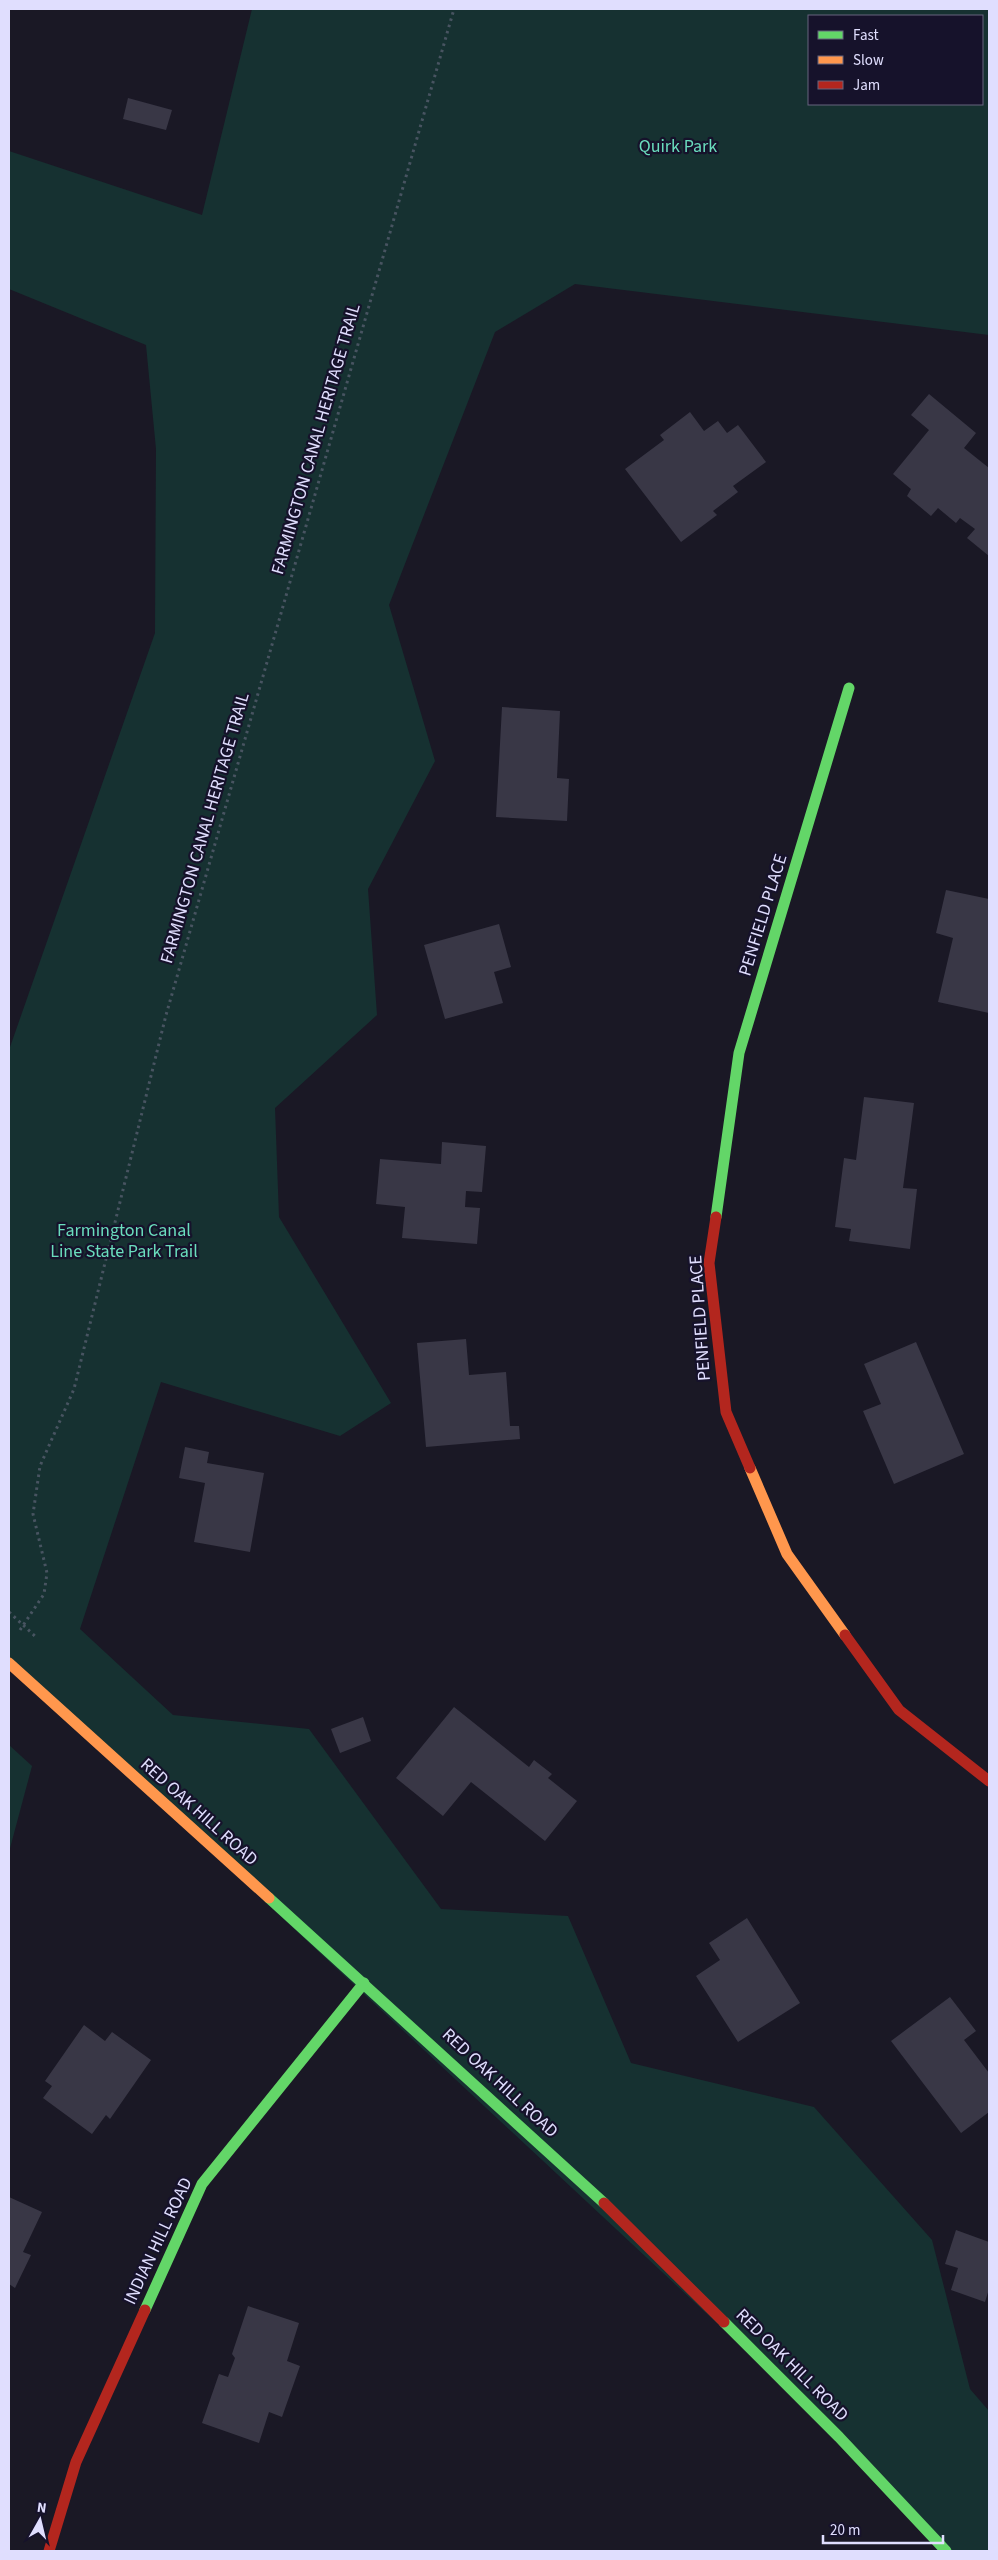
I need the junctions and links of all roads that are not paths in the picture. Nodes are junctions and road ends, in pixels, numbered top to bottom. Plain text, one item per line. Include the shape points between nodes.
1 (849, 688) dead end
2 (9, 1663) edge
3 (989, 1781) edge
4 (364, 1982) junction
5 (49, 2551) edge
6 (946, 2551) edge

1 - 3 street, PENFIELD PLACE via 739,1053 709,1263 726,1412 787,1554 899,1710
2 - 4 street, RED OAK HILL ROAD
4 - 5 street, INDIAN HILL ROAD via 202,2184 76,2462
4 - 6 street, RED OAK HILL ROAD via 603,2202 839,2437

